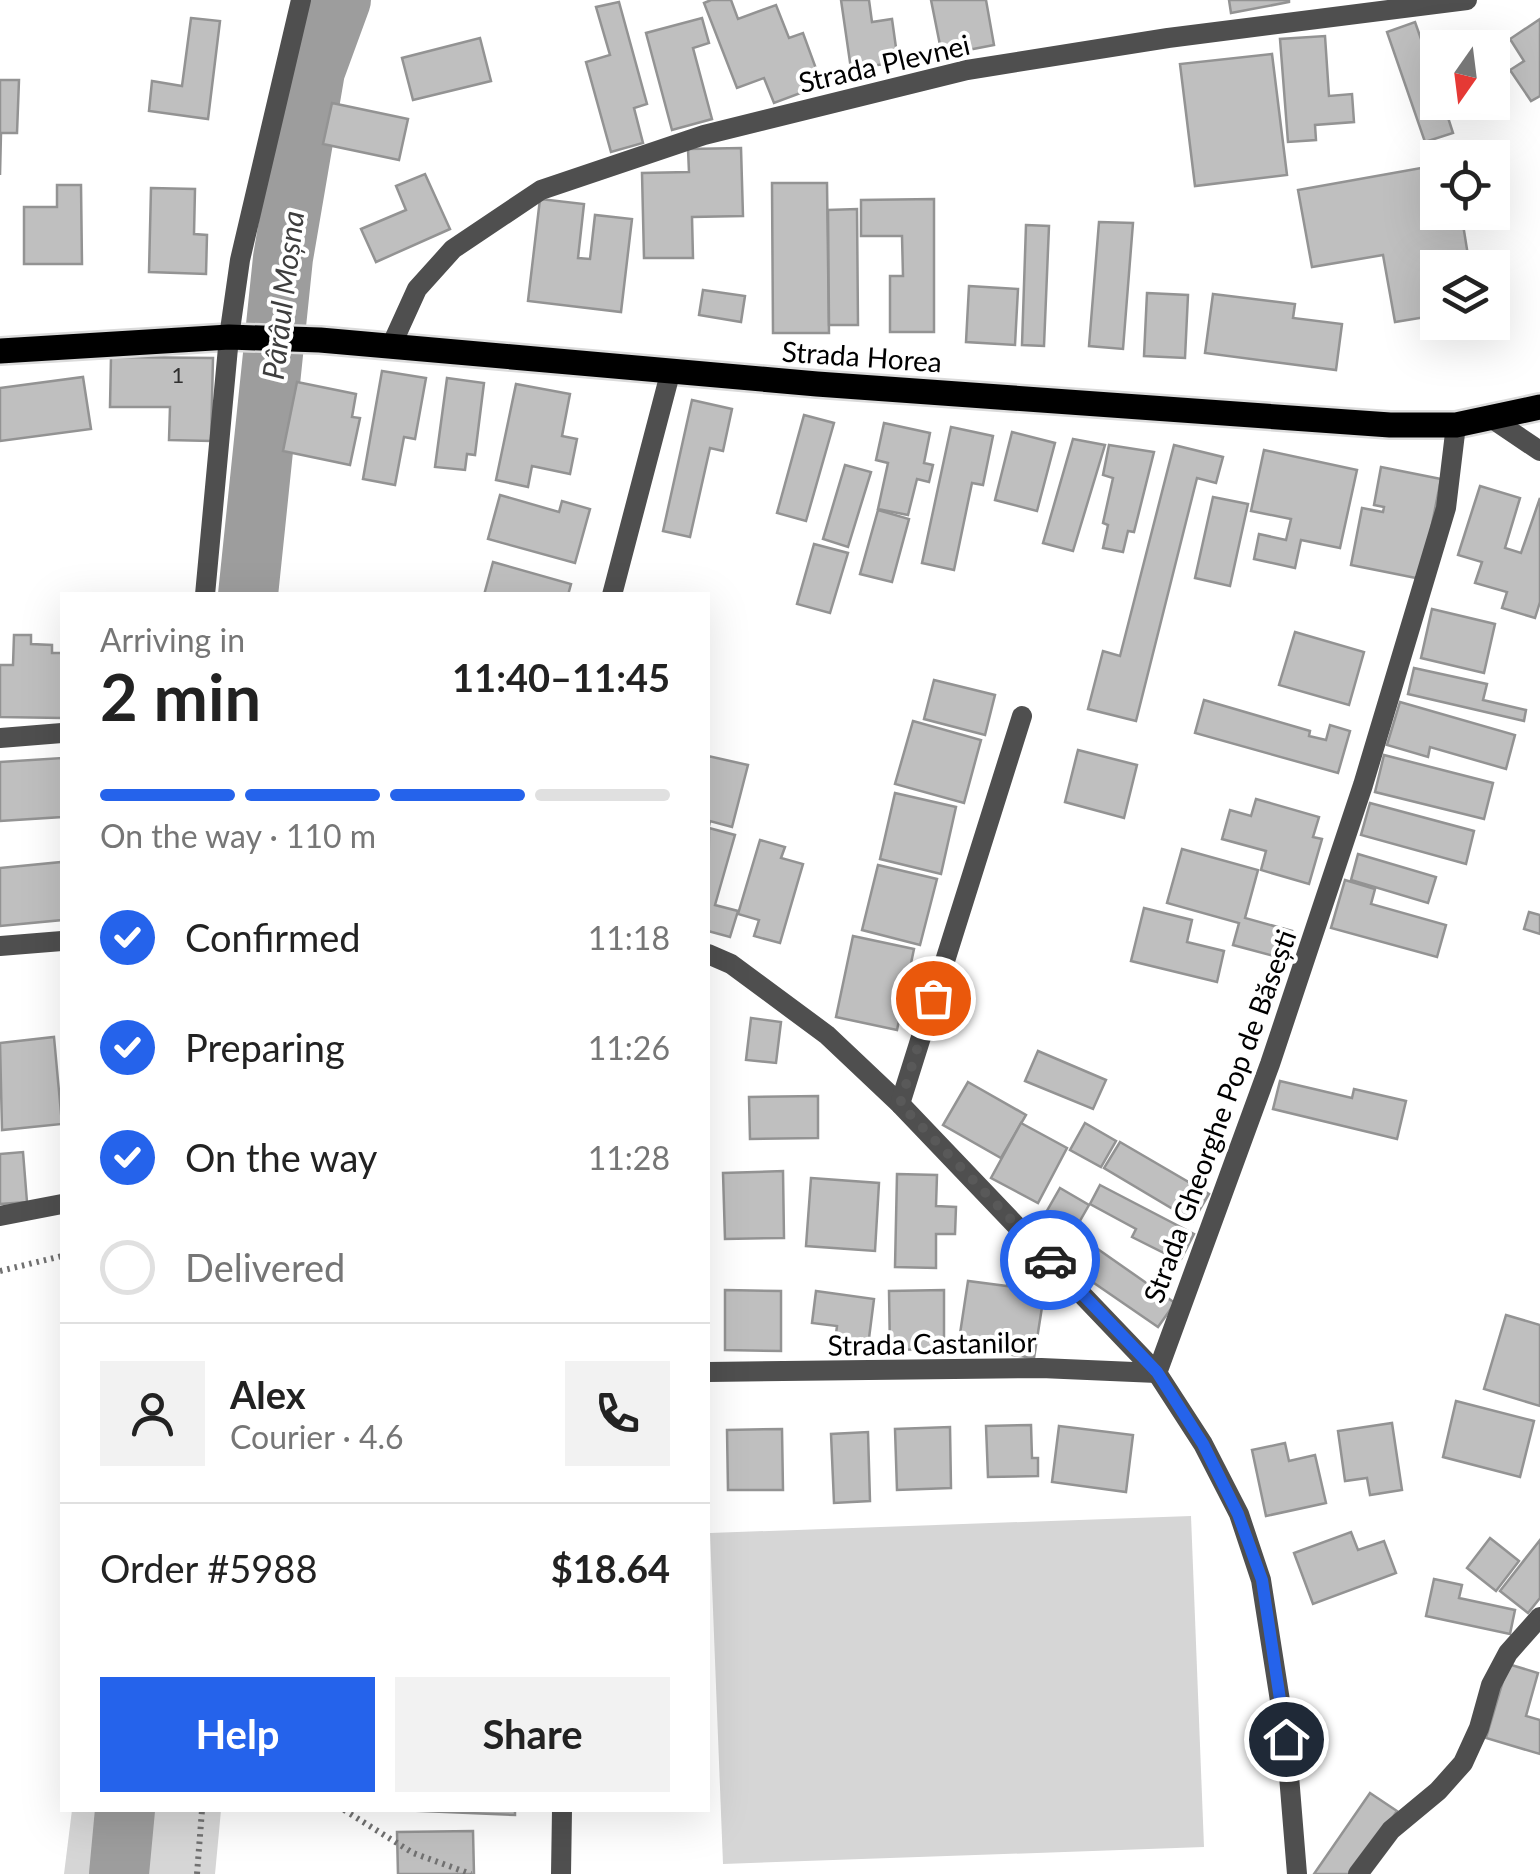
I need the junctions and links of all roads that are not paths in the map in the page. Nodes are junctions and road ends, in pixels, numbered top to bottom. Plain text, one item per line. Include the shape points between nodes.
1 (302, 0) edge
2 (1467, 0) edge
3 (238, 337) junction
4 (392, 344) junction
5 (0, 351) edge
6 (671, 370) junction
7 (1540, 407) edge
8 (1491, 418) junction
9 (1456, 425) junction
10 (1540, 452) edge
11 (205, 592) edge
12 (613, 592) edge
13 (1022, 716) dead end
14 (60, 733) edge
15 (0, 738) edge
16 (60, 940) edge
17 (0, 946) edge
18 (710, 955) edge
19 (900, 1104) junction
20 (60, 1204) edge
21 (0, 1216) edge
22 (710, 1372) edge
23 (1157, 1372) junction
24 (1540, 1616) edge
25 (562, 1812) edge
26 (561, 1874) edge
27 (1298, 1874) edge
28 (1358, 1874) edge

1 - 3 street via 240,260
2 - 4 street, Strada Plevnei via 967,70 704,135 541,190 452,249 416,289
3 - 4 main road, Strada Horea
3 - 5 main road, Strada Horea
3 - 11 street
4 - 6 main road, Strada Horea
6 - 9 main road, Strada Horea
6 - 12 street
7 - 8 main road, Strada Horea
8 - 9 main road, Strada Horea
8 - 10 street
9 - 23 street, Strada Gheorghe Pop de Băsești via 1446,508 1363,785
13 - 19 street
14 - 15 street
16 - 17 street
18 - 19 street via 827,1034
19 - 23 street
20 - 21 street
22 - 23 street, Strada Castanilor
23 - 27 street via 1221,1479 1262,1580
24 - 28 street via 1491,1685 1463,1763 1391,1830
25 - 26 street

